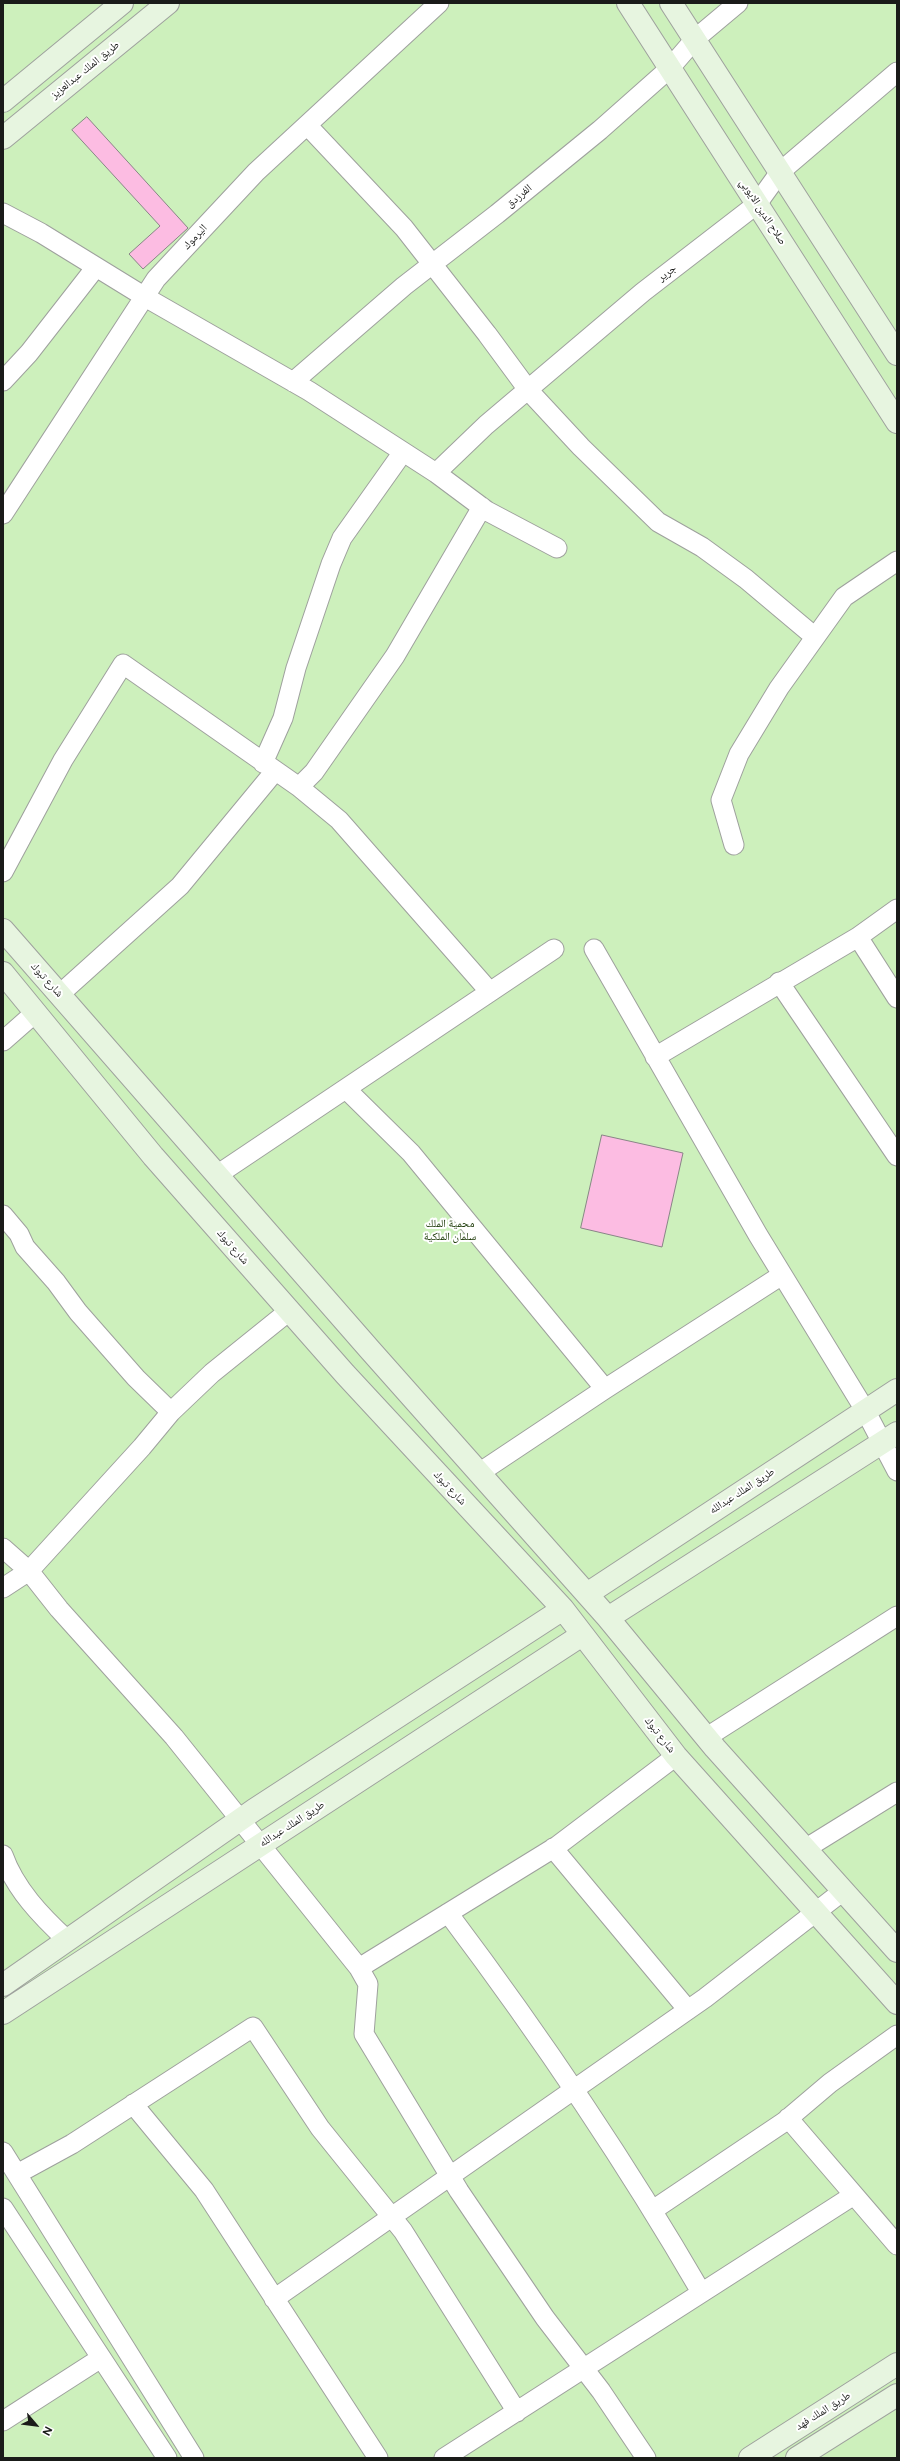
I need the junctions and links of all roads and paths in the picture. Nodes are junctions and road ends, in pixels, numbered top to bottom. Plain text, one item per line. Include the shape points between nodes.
1 (122, 3) edge
2 (168, 3) edge
3 (439, 3) edge
4 (628, 3) edge
5 (672, 3) edge
6 (738, 3) edge
7 (695, 39) junction
8 (670, 68) junction
9 (897, 72) edge
10 (3, 100) edge
11 (306, 125) junction
12 (3, 138) edge
13 (780, 172) junction
14 (757, 204) junction
15 (3, 213) edge
16 (432, 265) junction
17 (96, 267) junction
18 (145, 297) junction
19 (897, 354) edge
20 (3, 381) edge
21 (293, 382) junction
22 (529, 391) junction
23 (897, 422) edge
24 (402, 452) junction
25 (436, 474) junction
26 (482, 507) junction
27 (3, 514) edge
28 (557, 548) dead end
29 (897, 561) edge
30 (815, 637) junction
31 (269, 767) junction
32 (299, 787) junction
33 (734, 845) dead end
34 (3, 872) edge
35 (897, 909) edge
36 (3, 930) edge
37 (858, 937) junction
38 (554, 949) dead end
39 (594, 950) dead end
40 (3, 973) edge
41 (779, 982) junction
42 (490, 992) junction
43 (60, 994) junction
44 (897, 998) edge
45 (36, 1012) junction
46 (3, 1041) edge
47 (655, 1057) junction
48 (346, 1089) junction
49 (897, 1156) edge
50 (217, 1175) junction
51 (6, 1225) edge
52 (782, 1275) junction
53 (289, 1311) junction
54 (606, 1389) junction
55 (897, 1390) edge
56 (865, 1410) junction
57 (171, 1412) junction
58 (889, 1438) edge
59 (897, 1471) edge
60 (479, 1473) junction
61 (3, 1548) edge
62 (29, 1571) junction
63 (3, 1588) edge
64 (587, 1594) junction
65 (563, 1609) junction
66 (897, 1616) edge
67 (608, 1618) junction
68 (582, 1634) junction
69 (707, 1737) junction
70 (676, 1756) junction
71 (897, 1792) edge
72 (241, 1818) junction
73 (260, 1845) junction
74 (553, 1848) junction
75 (805, 1849) junction
76 (3, 1855) edge
77 (842, 1891) junction
78 (448, 1913) junction
79 (815, 1913) junction
80 (67, 1940) junction
81 (897, 1951) edge
82 (359, 1968) junction
83 (3, 1985) edge
84 (897, 2003) edge
85 (688, 2010) junction
86 (3, 2013) edge
87 (897, 2036) edge
88 (572, 2090) junction
89 (133, 2104) junction
90 (788, 2118) junction
91 (3, 2152) edge
92 (17, 2174) junction
93 (450, 2177) junction
94 (854, 2195) junction
95 (3, 2208) edge
96 (653, 2210) junction
97 (391, 2217) junction
98 (897, 2245) edge
99 (701, 2292) junction
100 (274, 2299) junction
101 (101, 2358) junction
102 (897, 2364) edge
103 (583, 2368) junction
104 (897, 2395) edge
105 (517, 2412) junction
106 (3, 2421) edge
107 (166, 2458) edge
108 (194, 2458) edge
109 (378, 2458) edge
110 (444, 2458) edge
111 (646, 2458) edge
112 (750, 2458) edge
113 (797, 2458) edge

1 - 10 main road
2 - 12 main road, طريق الملك عبدالعزيز
3 - 11 street, اليرموك
4 - 8 main road, صلاح الدين الايوبي
5 - 7 main road
6 - 7 street, الفرزدق
7 - 8 street, الفرزدق
7 - 13 main road
8 - 14 main road, صلاح الدين الايوبي
8 - 16 street, الفرزدق via 528,190
9 - 13 street, جرير
11 - 16 street via 404,228
11 - 18 street, اليرموك via 256,172 156,279
13 - 14 street, جرير
13 - 19 main road
14 - 22 street, جرير via 643,292
14 - 23 main road, صلاح الدين الايوبي
15 - 17 street
16 - 21 street, الفرزدق
16 - 22 street
17 - 18 street
17 - 20 street
18 - 21 street
18 - 27 street, اليرموك
21 - 24 street
22 - 25 street, جرير via 486,425
22 - 30 street via 580,447 658,522 702,547 746,579
24 - 25 street
24 - 31 street via 342,538 331,564 296,668
25 - 26 street
26 - 28 street
26 - 32 street via 395,656 314,772
29 - 30 street via 844,597
30 - 33 street via 779,688 739,754 721,800
31 - 32 street
31 - 34 street via 123,664 62,760
31 - 43 street via 180,886
32 - 42 street via 339,820
35 - 37 street
36 - 43 main road, شارع تبوك
37 - 41 street
37 - 44 street
38 - 42 street
39 - 47 street
40 - 45 main road, شارع تبوك
41 - 47 street
41 - 49 street
42 - 48 street
43 - 50 main road, شارع تبوك
45 - 46 street
45 - 53 main road, شارع تبوك via 153,1156
47 - 52 street
48 - 50 street
48 - 54 street via 411,1153
50 - 60 main road, شارع تبوك
51 - 57 street via 136,1378
52 - 54 street
52 - 56 street
53 - 57 street via 212,1373
53 - 65 main road, شارع تبوك
54 - 60 street
55 - 56 main road, طريق الملك عبدالله
56 - 58 street
56 - 64 main road, طريق الملك عبدالله
57 - 62 street
58 - 59 street
58 - 67 main road
60 - 64 main road, شارع تبوك
61 - 62 street
62 - 63 street
62 - 72 street
64 - 67 main road, شارع تبوك
65 - 68 main road, شارع تبوك
65 - 72 main road
66 - 69 street
67 - 69 main road, شارع تبوك
68 - 70 main road, شارع تبوك
68 - 73 main road, طريق الملك عبدالله
69 - 75 main road, شارع تبوك
70 - 74 street
70 - 79 main road, شارع تبوك
71 - 75 street
72 - 73 street
72 - 80 main road
73 - 82 street
73 - 86 main road, طريق الملك عبدالله
74 - 78 street
74 - 85 street
75 - 77 main road, شارع تبوك
76 - 80 street via 17,1883 38,1913
77 - 79 street
77 - 81 main road, شارع تبوك
78 - 82 street
78 - 88 street via 489,1966
79 - 84 main road, شارع تبوك
79 - 85 street
80 - 83 main road
82 - 93 street via 368,1984 364,2034
85 - 88 street
87 - 90 street via 830,2083
88 - 93 street
88 - 96 street
89 - 92 street via 72,2144
89 - 97 street via 253,2027 320,2128
89 - 100 street via 204,2190
90 - 94 street
90 - 96 street
91 - 92 street
92 - 108 street
93 - 97 street
93 - 103 street via 545,2318
94 - 98 street
94 - 99 street
95 - 101 street
96 - 99 street
97 - 100 street
97 - 105 street
99 - 103 street
100 - 109 street
101 - 106 street
101 - 107 street
102 - 112 main road, طريق الملك فهد
103 - 105 street
103 - 111 street
104 - 113 main road
105 - 110 street

